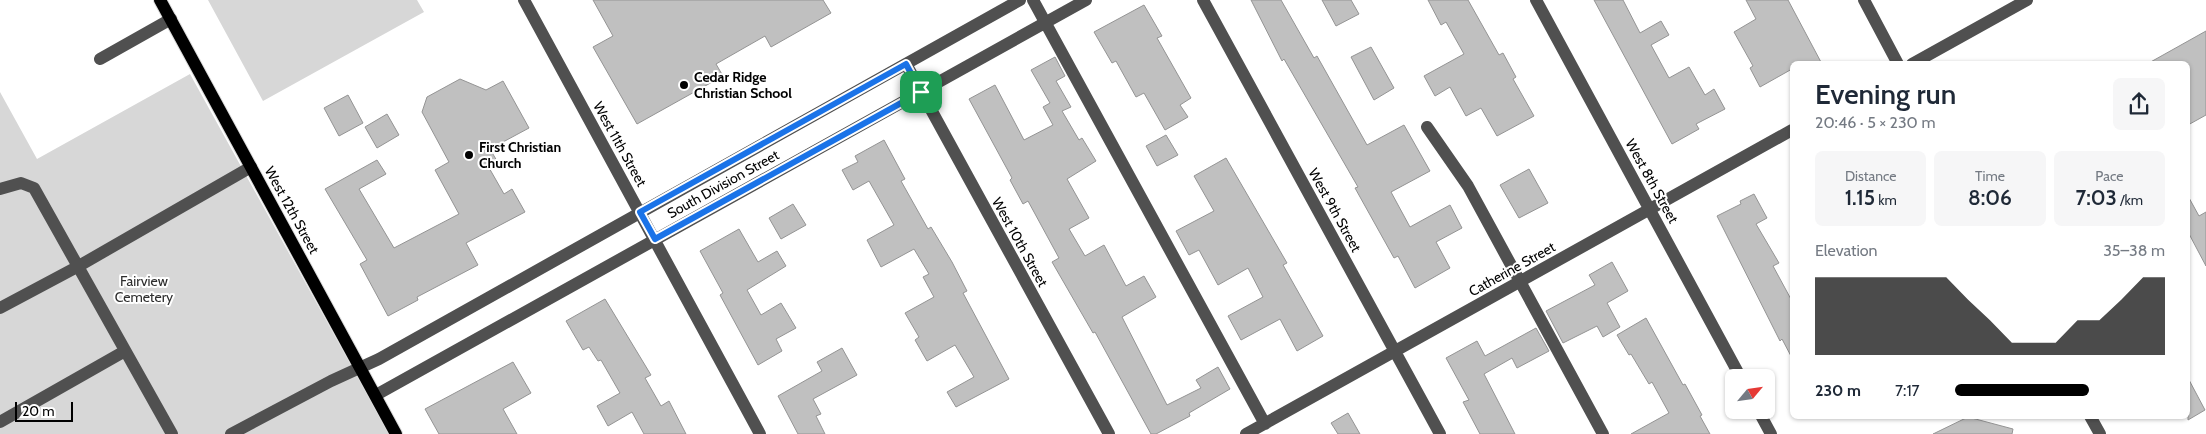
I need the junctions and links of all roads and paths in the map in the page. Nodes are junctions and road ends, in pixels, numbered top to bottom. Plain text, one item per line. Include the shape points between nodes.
1 (160, 0) edge
2 (524, 0) edge
3 (1020, 0) edge
4 (1033, 0) edge
5 (1086, 0) edge
6 (1203, 0) edge
7 (1536, 0) edge
8 (1864, 0) edge
9 (2027, 0) edge
10 (171, 19) junction
11 (1046, 22) junction
12 (100, 59) dead end
13 (1896, 61) edge
14 (1917, 61) edge
15 (906, 64) junction
16 (921, 92) junction
17 (1427, 127) dead end
18 (1790, 131) edge
19 (251, 166) junction
20 (0, 189) edge
21 (1651, 209) junction
22 (640, 212) junction
23 (655, 239) junction
24 (77, 267) junction
25 (1521, 282) junction
26 (0, 308) edge
27 (125, 351) junction
28 (1395, 351) junction
29 (361, 368) junction
30 (1736, 369) edge
31 (376, 395) junction
32 (1763, 419) edge
33 (2092, 419) edge
34 (0, 422) edge
35 (1264, 424) junction
36 (172, 434) edge
37 (231, 434) edge
38 (396, 434) edge
39 (760, 434) edge
40 (1108, 434) edge
41 (1246, 434) edge
42 (1440, 434) edge
43 (1603, 434) edge
44 (1771, 434) edge
45 (2100, 434) edge

1 - 10 main road, West 12th Street
2 - 22 street, West 11th Street
3 - 15 street, South Division Street
4 - 11 street
5 - 11 street, South Division Street
6 - 28 street, West 9th Street
7 - 21 street, West 8th Street
8 - 13 street
9 - 14 street
10 - 12 street
10 - 19 main road, West 12th Street
11 - 16 street, South Division Street
11 - 35 street
15 - 16 street, West 10th Street
15 - 22 street, South Division Street
16 - 23 street, South Division Street
16 - 40 street, West 10th Street
17 - 25 street via 1468,186
18 - 21 street, Catherine Street
19 - 24 street
19 - 29 main road, West 12th Street
20 - 24 street via 21,183 34,188
21 - 25 street, Catherine Street
21 - 30 street, West 8th Street
22 - 23 street, West 11th Street
22 - 29 street, South Division Street
23 - 31 street, South Division Street
23 - 39 street, West 11th Street
24 - 26 street
24 - 27 street
25 - 28 street, Catherine Street
25 - 43 street
27 - 34 street
27 - 36 street
28 - 35 street, Catherine Street
28 - 42 street, West 9th Street
29 - 31 main road, West 12th Street
29 - 37 street, South Division Street
31 - 38 main road, West 12th Street
32 - 44 street
33 - 45 street
35 - 41 street, Catherine Street

